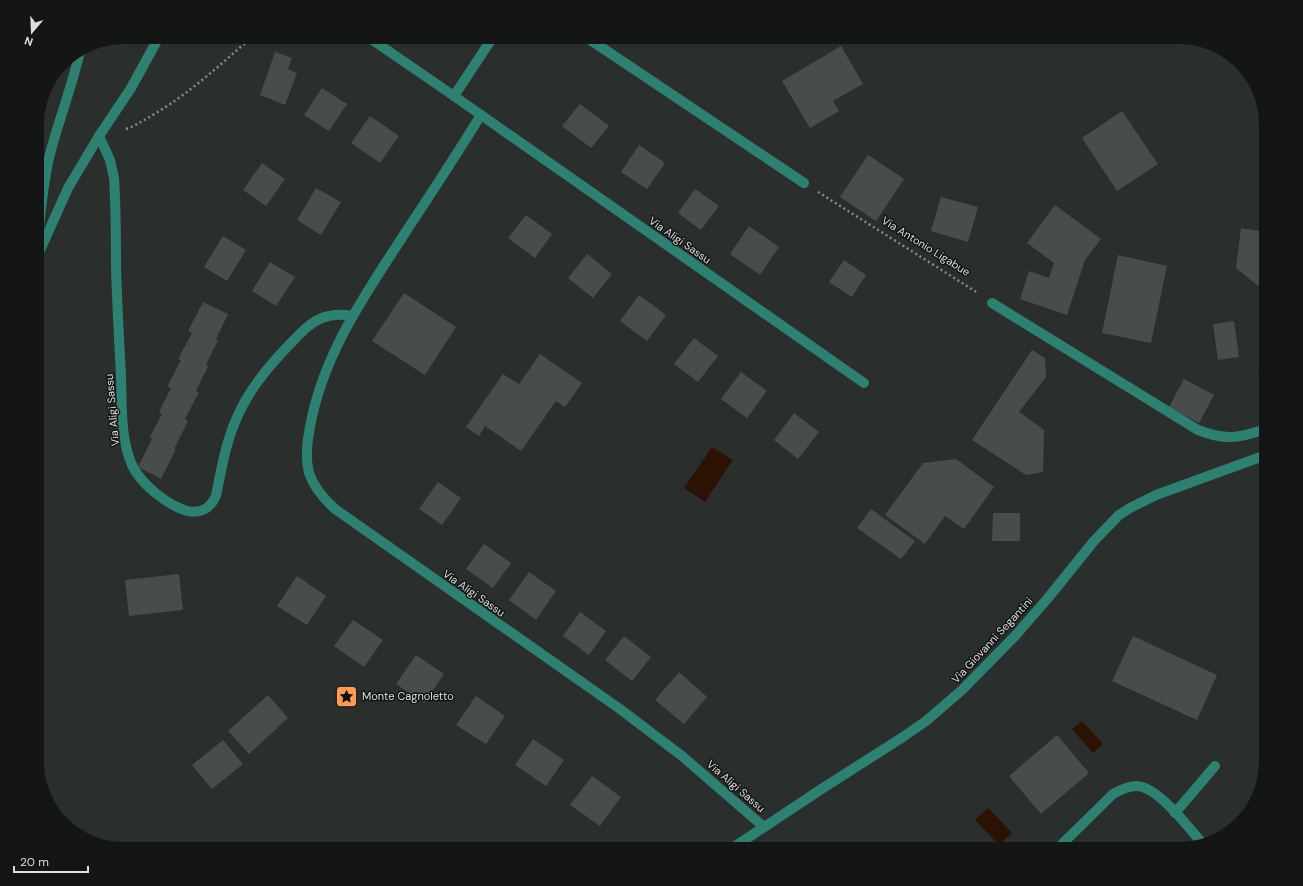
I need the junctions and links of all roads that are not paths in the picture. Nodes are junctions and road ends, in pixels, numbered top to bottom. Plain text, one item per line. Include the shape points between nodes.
1 (156, 44) edge
2 (378, 44) edge
3 (488, 44) edge
4 (596, 44) edge
5 (78, 58) edge
6 (454, 96) junction
7 (481, 115) junction
8 (99, 136) junction
9 (804, 183) road end
10 (44, 187) edge
11 (44, 242) edge
12 (992, 303) road end
13 (352, 316) junction
14 (864, 383) dead end
15 (1259, 431) edge
16 (1259, 458) edge
17 (1214, 766) dead end
18 (1175, 813) junction
19 (764, 827) junction
20 (1199, 839) edge
21 (742, 842) edge
22 (1064, 842) edge

1 - 8 street
2 - 6 street, Via Aligi Sassu
3 - 6 street
4 - 9 street
5 - 10 street via 56,134
6 - 7 street, Via Aligi Sassu
7 - 13 street, Via Aligi Sassu
7 - 14 street, Via Aligi Sassu
8 - 11 street via 64,195
8 - 13 street, Via Aligi Sassu via 110,160 114,178 125,440 135,471 167,500 188,511 199,512 209,507 216,496 231,433 254,386 273,362 310,325 328,316
12 - 15 street via 1198,430 1230,438
13 - 19 street, Via Aligi Sassu via 324,376 311,417 307,448 308,464 320,494 345,517 648,730
16 - 19 street, Via Giovanni Segantini via 1156,495 1119,515 1094,541 1015,636 962,690 903,736
17 - 18 street
18 - 20 street
18 - 22 street via 1154,792 1137,786 1129,787 1107,799
19 - 21 street, Via Giovanni Segantini

